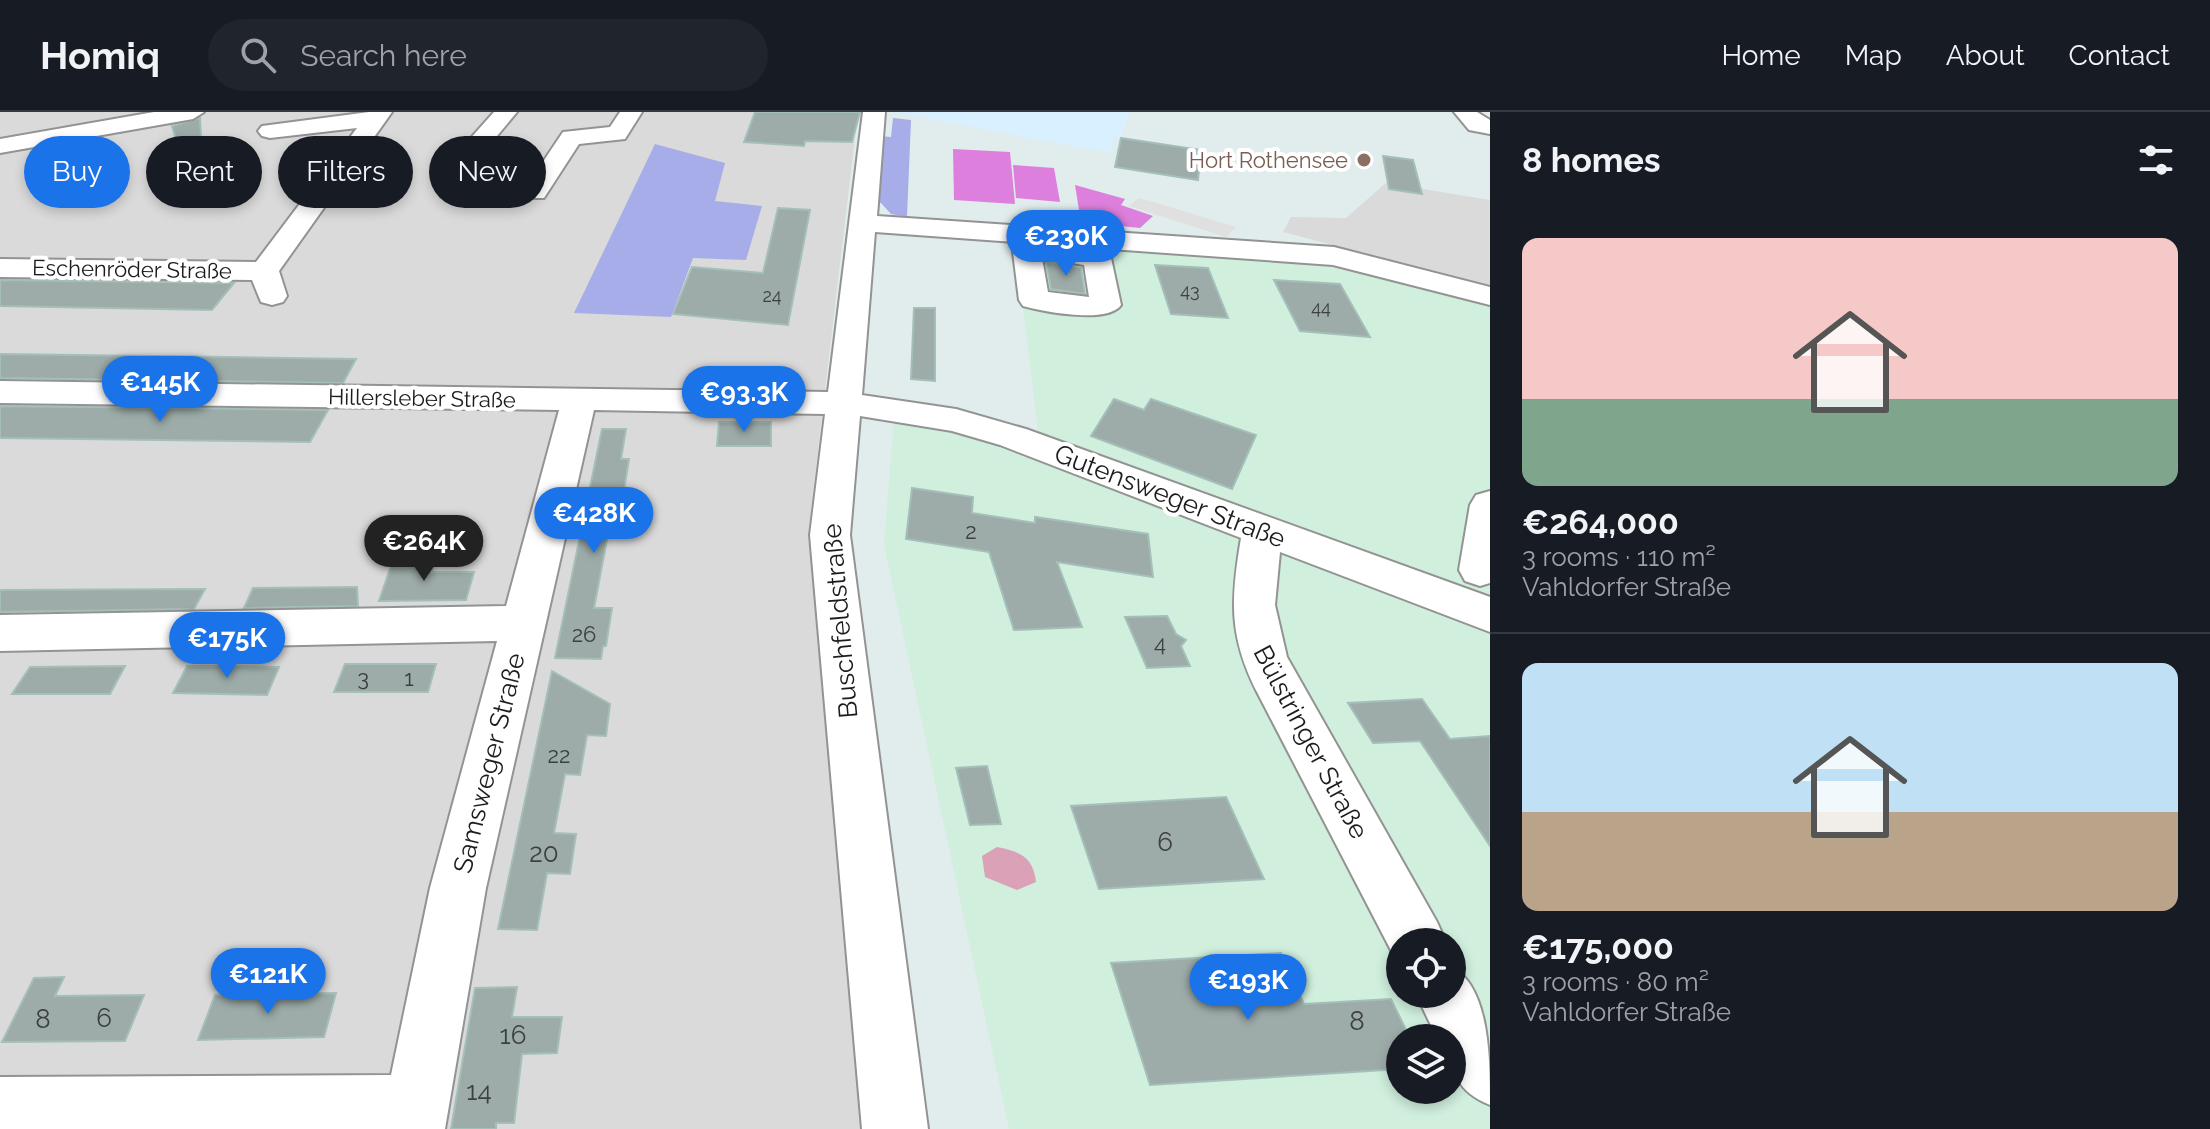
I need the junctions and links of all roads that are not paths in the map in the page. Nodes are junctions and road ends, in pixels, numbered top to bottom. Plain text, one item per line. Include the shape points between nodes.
1 (193, 112) edge
2 (506, 112) edge
3 (631, 112) edge
4 (871, 113) edge
5 (378, 115) edge
6 (270, 131) dead end
7 (485, 136) edge
8 (0, 146) edge
9 (546, 176) edge
10 (861, 223) junction
11 (0, 268) edge
12 (1480, 298) edge
13 (0, 392) edge
14 (579, 399) junction
15 (844, 403) junction
16 (1490, 505) edge
17 (1262, 531) junction
18 (1484, 592) edge
19 (524, 623) junction
20 (0, 633) edge
21 (1409, 928) edge
22 (1454, 1008) edge
23 (1490, 1073) edge
24 (0, 1109) edge
25 (414, 1118) edge
26 (895, 1129) edge

1 - 8 street
2 - 7 street
3 - 9 street via 617,134 571,137
4 - 10 street, Buschfeldstraße
5 - 6 street
5 - 11 street, Eschenröder Straße via 268,284
10 - 12 street via 1034,243 1334,256
10 - 15 street, Buschfeldstraße
13 - 14 street, Hillersleber Straße
14 - 15 street, Hillersleber Straße
14 - 19 street, Samsweger Straße
15 - 17 street, Gutensweger Straße via 987,428
15 - 26 street, Buschfeldstraße via 831,508 831,562
16 - 18 street
17 - 18 street, Gutensweger Straße
17 - 21 street, Bülstringer Straße via 1252,605 1258,645
19 - 20 street
19 - 25 street, Samsweger Straße via 458,888
22 - 23 street
24 - 25 street

